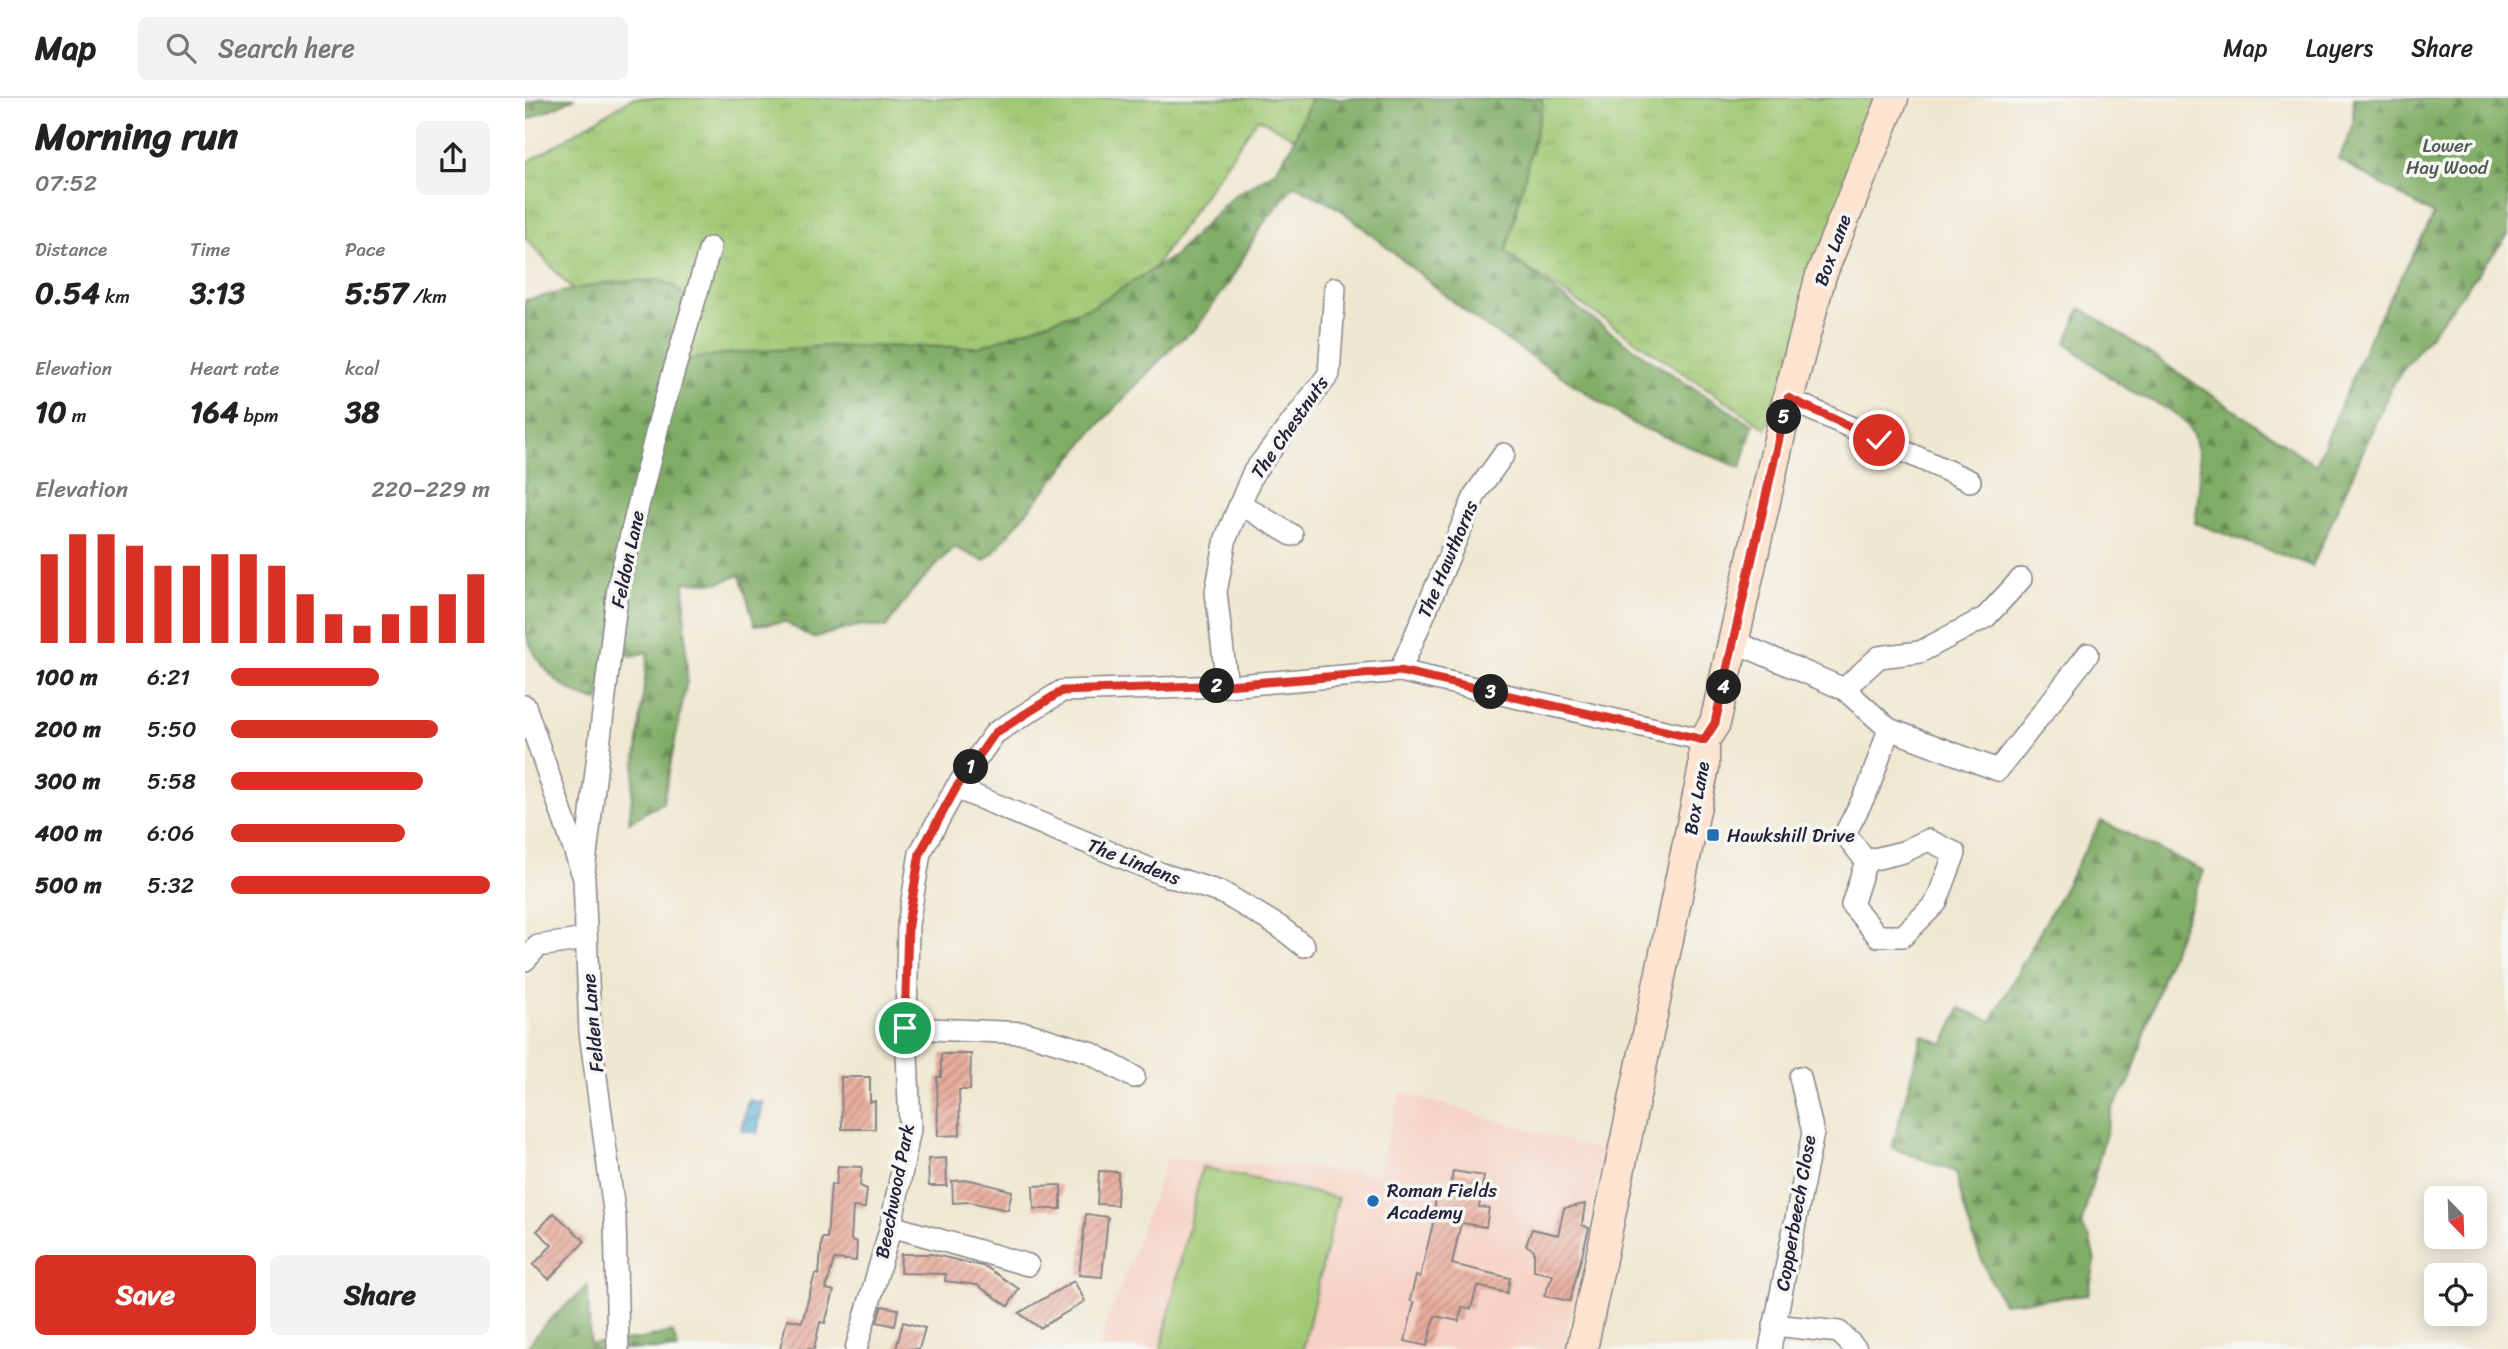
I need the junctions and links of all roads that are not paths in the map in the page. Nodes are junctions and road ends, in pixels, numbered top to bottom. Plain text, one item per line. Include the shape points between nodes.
1 (1893, 98) edge
2 (710, 248) dead end
3 (1335, 288) dead end
4 (1788, 398) junction
5 (1504, 454) dead end
6 (1970, 481) dead end
7 (1240, 504) junction
8 (1292, 536) dead end
9 (2021, 579) dead end
10 (1735, 642) junction
11 (2088, 654) dead end
12 (1400, 671) junction
13 (1227, 685) junction
14 (1844, 690) junction
15 (525, 706) edge
16 (1889, 729) junction
17 (1704, 740) junction
18 (956, 788) junction
19 (1866, 861) junction
20 (584, 878) junction
21 (586, 939) junction
22 (1304, 946) dead end
23 (525, 960) edge
24 (905, 1028) junction
25 (1134, 1077) dead end
26 (1800, 1077) dead end
27 (891, 1226) junction
28 (1028, 1265) dead end
29 (1774, 1325) junction
30 (618, 1349) edge
31 (856, 1349) edge
32 (1582, 1349) edge
33 (1770, 1349) edge
34 (1856, 1349) edge

1 - 4 main road, Box Lane via 1821,275
2 - 20 street, Feldon Lane via 660,418 618,587
3 - 7 street, The Chestnuts via 1329,374 1253,473
4 - 6 street
4 - 10 main road, Box Lane
5 - 12 street, The Hawthorns via 1476,493
7 - 8 street
7 - 13 street, The Chestnuts via 1226,538 1216,592
9 - 14 street via 1986,617 1920,652 1879,657
10 - 14 street
10 - 17 main road, Box Lane via 1715,723
11 - 16 street via 1998,770
12 - 13 street, Beechwood Park
12 - 17 street, Beechwood Park
13 - 18 street, Beechwood Park via 1062,691 995,733
14 - 16 street
15 - 20 street, Felden Lane
16 - 19 street via 1846,834
17 - 32 main road, Box Lane via 1704,767
18 - 22 street, The Lindens via 1162,874 1223,893
18 - 24 street, Beechwood Park via 920,853 908,925
19 - 19 street via 1852,905 1878,936 1903,936 1936,903 1955,853 1928,839 1903,852
20 - 21 street, Felden Lane
21 - 23 street via 538,946
21 - 30 street, Felden Lane via 590,1032 615,1217
24 - 25 street via 1026,1033 1089,1052
24 - 27 street, Beechwood Park via 910,1129
26 - 29 street, Copperbeech Close via 1813,1133
27 - 28 street
27 - 31 street, Beechwood Park
29 - 33 street, Copperbeech Close
29 - 34 street via 1839,1332

